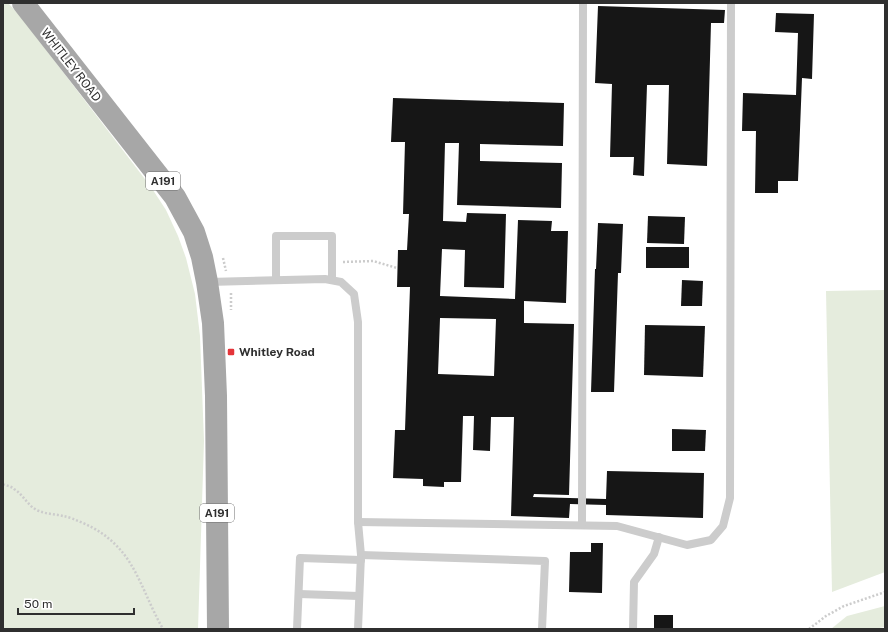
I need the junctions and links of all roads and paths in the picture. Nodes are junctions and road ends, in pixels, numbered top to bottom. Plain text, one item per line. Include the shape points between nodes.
1 (23, 3) edge
2 (583, 3) edge
3 (731, 3) edge
4 (221, 255) dead end
5 (332, 262) junction
6 (397, 268) dead end
7 (276, 280) junction
8 (332, 280) junction
9 (207, 282) junction
10 (229, 282) junction
11 (231, 312) dead end
12 (3, 484) edge
13 (358, 522) junction
14 (582, 525) junction
15 (659, 537) junction
16 (361, 557) junction
17 (885, 592) edge
18 (299, 594) junction
19 (359, 596) junction
20 (163, 629) edge
21 (218, 629) edge
22 (297, 629) edge
23 (358, 629) edge
24 (542, 629) edge
25 (632, 629) edge
26 (809, 629) edge

1 - 9 main road, WHITLEY ROAD / A191 via 175,197 194,232
2 - 14 lane
3 - 15 lane via 730,498 723,526 711,540 687,545
4 - 10 path
5 - 6 path via 372,261
5 - 7 lane via 332,236 276,236
5 - 8 lane
7 - 8 lane
7 - 10 lane
8 - 13 lane via 341,282 354,294 358,322
9 - 10 lane
9 - 21 main road, WHITLEY ROAD / A191 via 213,323 216,396
10 - 11 path
12 - 20 path via 14,488 34,509 82,522 114,543 126,556 140,580
13 - 14 lane
13 - 16 lane
14 - 15 lane via 617,526
15 - 25 lane via 654,554 634,582
16 - 18 lane via 300,558
16 - 19 lane
16 - 24 lane via 544,561
17 - 26 path via 844,606
18 - 19 lane
18 - 22 lane
19 - 23 lane

